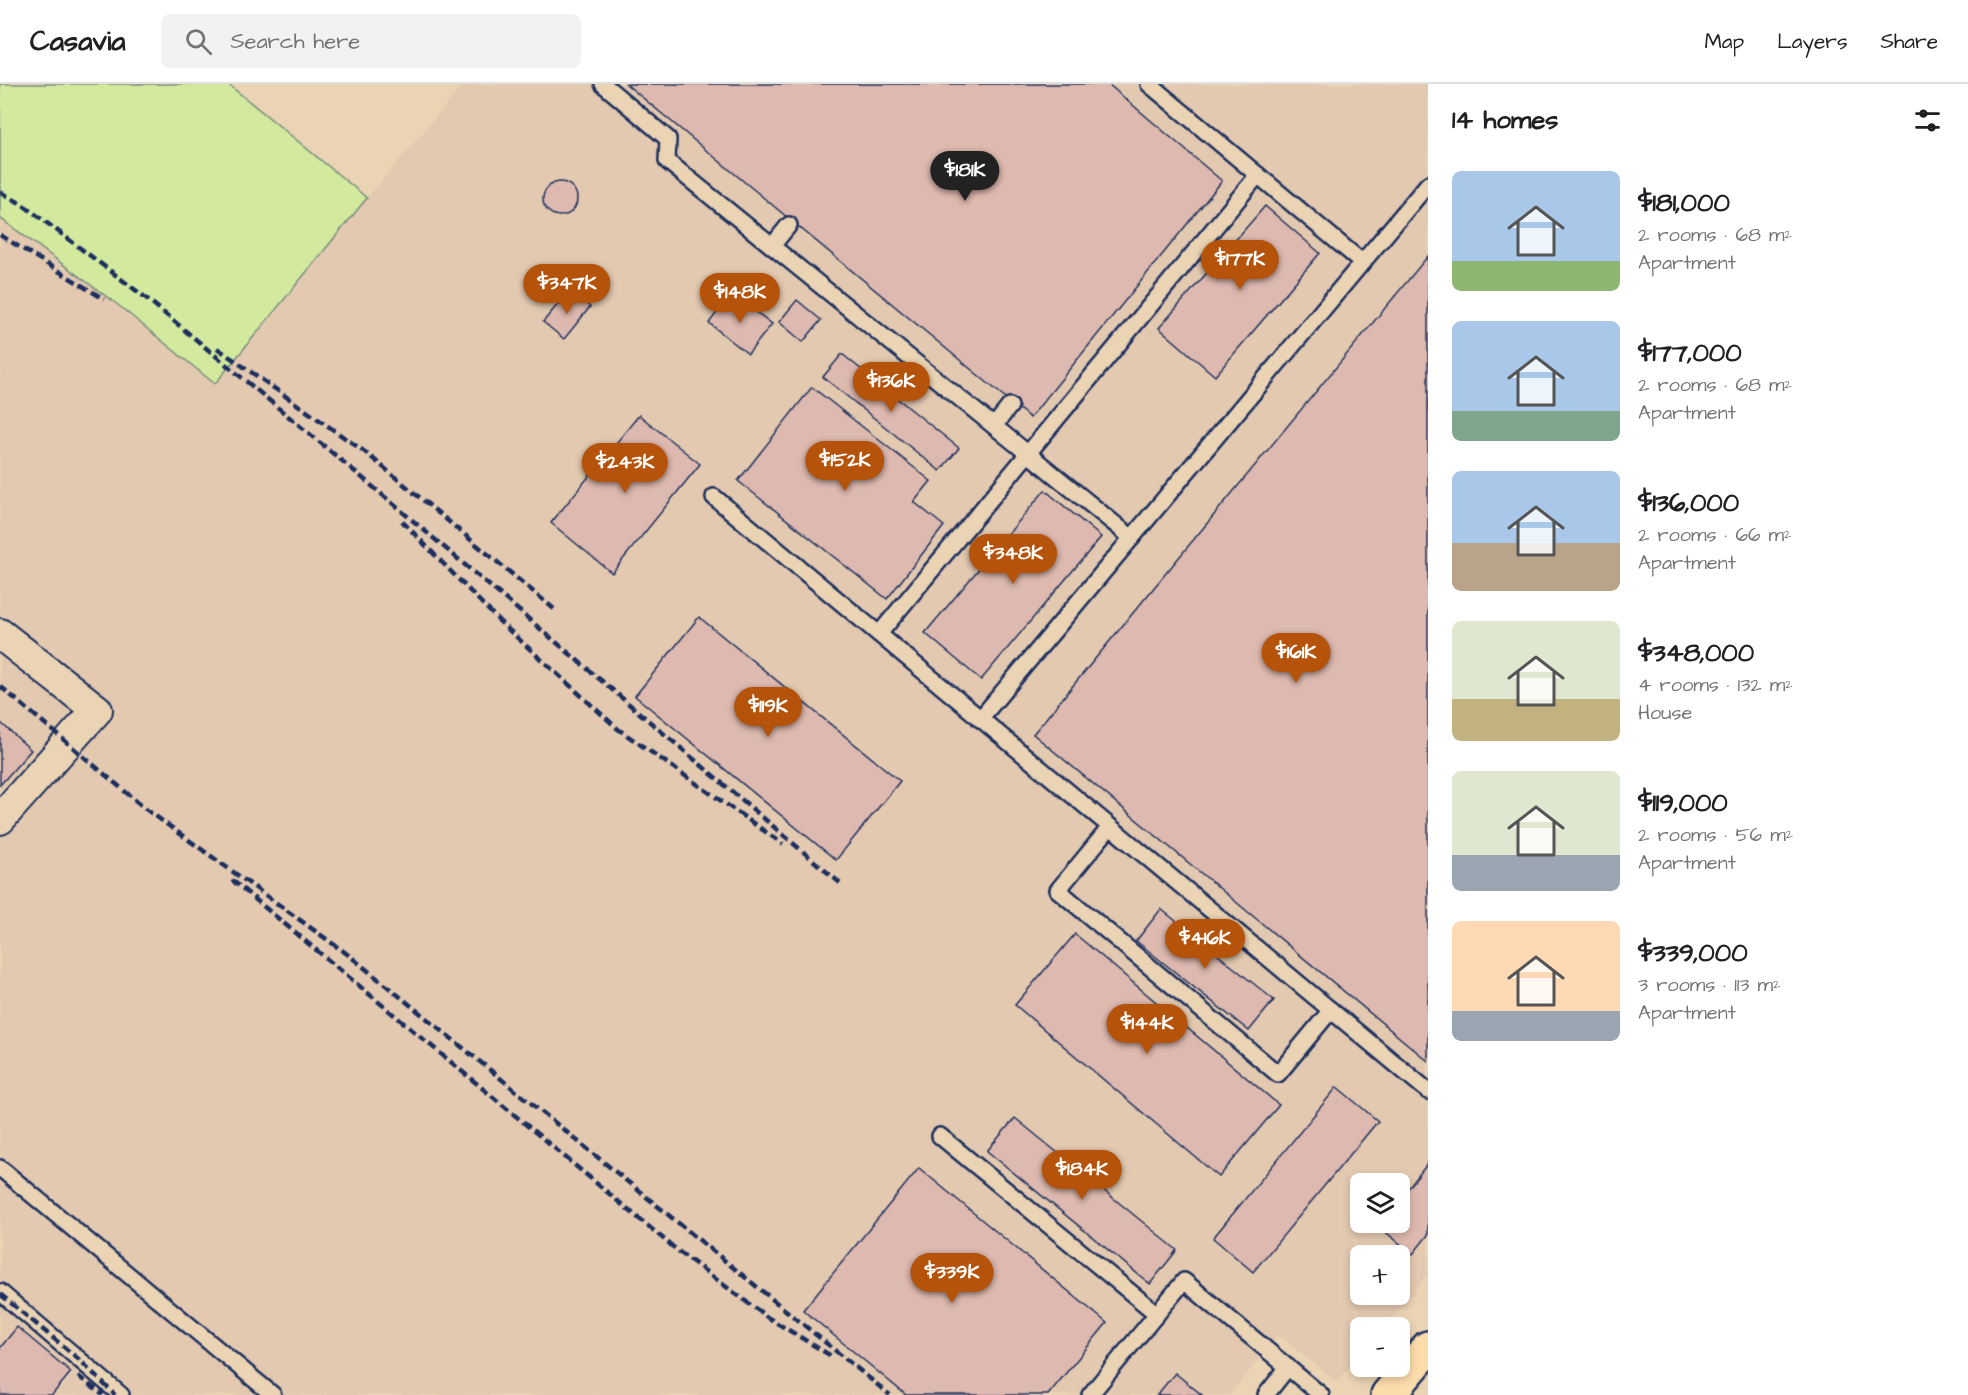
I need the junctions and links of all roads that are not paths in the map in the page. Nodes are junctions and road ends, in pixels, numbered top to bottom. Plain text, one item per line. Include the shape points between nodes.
1 (603, 84) edge
2 (1149, 84) edge
3 (1258, 175) junction
4 (1428, 184) edge
5 (789, 225) dead end
6 (772, 246) junction
7 (1363, 262) junction
8 (1010, 406) dead end
9 (994, 426) junction
10 (1027, 454) junction
11 (714, 497) dead end
12 (1132, 538) junction
13 (0, 634) edge
14 (879, 634) junction
15 (980, 718) junction
16 (0, 819) edge
17 (1110, 827) junction
18 (1331, 1010) junction
19 (1428, 1091) edge
20 (940, 1136) dead end
21 (0, 1168) edge
22 (0, 1292) edge
23 (1157, 1314) junction
24 (1428, 1348) edge
25 (1288, 1368) junction
26 (122, 1395) edge
27 (273, 1395) edge
28 (1090, 1395) edge
29 (1266, 1395) edge
30 (1321, 1395) edge
31 (1388, 1395) edge

1 - 6 lane via 669,139 667,161
2 - 3 lane
3 - 7 lane
3 - 10 lane
4 - 7 lane
5 - 6 lane
6 - 9 lane
7 - 12 lane
8 - 9 lane
9 - 10 lane
10 - 12 lane
10 - 14 lane
11 - 14 lane
12 - 15 lane
13 - 16 street via 97,710
14 - 15 lane
15 - 17 lane
17 - 18 lane
17 - 18 lane via 1058,890 1278,1074
18 - 19 lane
20 - 23 lane
21 - 27 lane
22 - 26 lane
23 - 25 lane via 1184,1281
23 - 28 lane
24 - 31 highway
25 - 29 lane
25 - 30 lane

